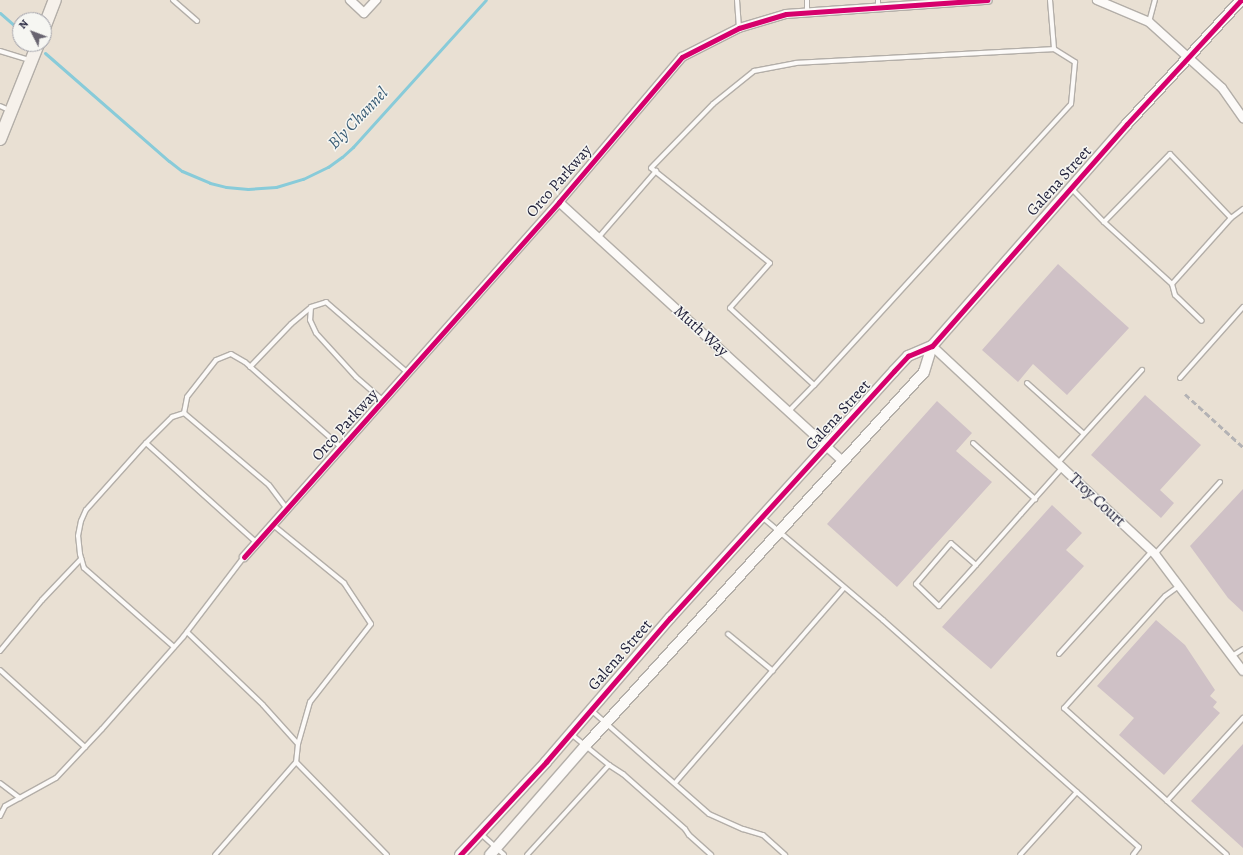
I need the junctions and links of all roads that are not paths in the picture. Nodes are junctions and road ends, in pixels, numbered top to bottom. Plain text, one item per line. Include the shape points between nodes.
1 (55, 0) edge
2 (173, 0) edge
3 (350, 0) edge
4 (376, 0) edge
5 (737, 0) edge
6 (807, 0) edge
7 (988, 0) edge
8 (1050, 0) edge
9 (1097, 0) edge
10 (1155, 0) edge
11 (1241, 0) edge
12 (946, 1) edge
13 (878, 3) edge
14 (808, 11) junction
15 (50, 12) edge
16 (197, 21) dead end
17 (1150, 22) junction
18 (739, 28) junction
19 (1054, 48) junction
20 (0, 50) edge
21 (35, 52) edge
22 (1188, 58) junction
23 (31, 61) junction
24 (6, 108) edge
25 (1243, 118) edge
26 (0, 139) edge
27 (656, 171) junction
28 (1071, 188) junction
29 (559, 202) junction
30 (1243, 208) edge
31 (1231, 218) junction
32 (1104, 222) junction
33 (598, 238) junction
34 (1172, 284) junction
35 (311, 307) junction
36 (1243, 307) edge
37 (1202, 321) dead end
38 (932, 346) junction
39 (250, 366) junction
40 (1142, 370) dead end
41 (408, 373) junction
42 (1180, 378) dead end
43 (1027, 383) dead end
44 (814, 385) junction
45 (384, 401) junction
46 (789, 411) junction
47 (184, 413) junction
48 (1084, 434) junction
49 (146, 443) junction
50 (973, 443) dead end
51 (827, 446) junction
52 (342, 448) junction
53 (843, 460) junction
54 (1060, 466) junction
55 (1220, 482) dead end
56 (1035, 499) junction
57 (287, 509) junction
58 (762, 517) junction
59 (273, 525) junction
60 (778, 532) junction
61 (257, 543) junction
62 (1154, 553) junction
63 (244, 557) joint
64 (81, 558) junction
65 (976, 565) junction
66 (1179, 586) junction
67 (844, 588) junction
68 (187, 632) junction
69 (728, 634) dead end
70 (174, 647) junction
71 (1243, 649) edge
72 (0, 651) edge
73 (1059, 654) dead end
74 (1232, 656) junction
75 (0, 670) edge
76 (773, 671) junction
77 (1243, 671) edge
78 (591, 710) junction
79 (1243, 718) edge
80 (607, 723) junction
81 (570, 734) junction
82 (298, 744) junction
83 (586, 745) junction
84 (85, 747) junction
85 (296, 762) junction
86 (609, 765) junction
87 (0, 783) edge
88 (675, 783) junction
89 (1077, 792) junction
90 (20, 798) junction
91 (1167, 801) junction
92 (0, 816) edge
93 (480, 833) junction
94 (497, 853) edge
95 (215, 855) edge
96 (387, 855) edge
97 (460, 855) edge
98 (527, 855) edge
99 (711, 855) edge
100 (786, 855) edge
101 (1020, 855) edge
102 (1133, 855) edge
103 (1227, 855) edge

1 - 15 main road
2 - 16 lane
3 - 4 street via 364,14
5 - 18 lane
6 - 14 lane
7 - 12 street, Orco Parkway
8 - 19 lane
9 - 17 street
10 - 17 lane
11 - 22 street, Galena Street
12 - 13 street, Orco Parkway
13 - 14 street, Orco Parkway
14 - 18 street, Orco Parkway via 786,14
17 - 22 street
18 - 29 street, Orco Parkway via 682,57
19 - 27 lane via 796,63 754,72 713,104 651,168
19 - 44 lane via 1075,62 1071,104
20 - 23 lane
21 - 23 main road
22 - 25 street via 1222,88
22 - 28 street, Galena Street
23 - 24 main road
24 - 26 main road
27 - 33 lane
27 - 44 lane via 770,263 730,308
28 - 32 lane
28 - 38 street, Galena Street
29 - 33 street, Muth Way
29 - 41 street, Orco Parkway
30 - 31 lane
31 - 32 lane via 1170,154
31 - 34 lane
32 - 34 lane
33 - 46 street, Muth Way
34 - 37 lane via 1175,295
35 - 39 lane
35 - 41 lane via 326,302
35 - 45 lane via 310,320 316,333 356,377
36 - 42 lane
38 - 51 street, Galena Street via 908,356
38 - 53 street, Galena Street via 924,372
38 - 54 street, Troy Court
39 - 47 lane via 231,354 216,360 188,397
39 - 52 lane
40 - 48 lane
41 - 45 street, Orco Parkway
43 - 48 lane
44 - 46 lane
45 - 52 street, Orco Parkway
46 - 51 street, Muth Way
47 - 49 lane via 172,417
47 - 57 lane via 269,485
48 - 54 lane
49 - 61 lane
49 - 64 lane via 86,510 78,536
50 - 56 lane
51 - 53 street, Muth Way
51 - 58 street, Galena Street
52 - 57 street, Orco Parkway
53 - 60 street, Galena Street
54 - 56 lane
54 - 62 street, Troy Court
55 - 62 lane
56 - 65 lane
57 - 59 street, Orco Parkway
58 - 60 lane
58 - 78 street, Galena Street
59 - 61 street, Orco Parkway
59 - 82 lane via 344,583 371,624 310,702
60 - 67 lane
60 - 80 street, Galena Street
61 - 63 street, Orco Parkway
62 - 66 street, Troy Court
62 - 73 lane
63 - 68 lane
64 - 70 lane via 84,568 91,576
64 - 72 lane
65 - 65 lane via 939,606 916,584 951,543
66 - 74 street, Troy Court
66 - 91 lane via 1165,596 1064,708
67 - 76 lane
67 - 89 lane
68 - 70 lane
68 - 82 lane via 263,705
69 - 76 lane
70 - 84 lane
71 - 74 lane
74 - 77 street, Troy Court
75 - 84 lane
76 - 88 lane
78 - 80 lane
78 - 81 street, Galena Street
79 - 91 lane
80 - 83 street, Galena Street
80 - 88 lane
81 - 83 lane
81 - 93 street, Galena Street
82 - 85 lane
83 - 86 lane
83 - 94 street, Galena Street
84 - 90 lane via 56,778
85 - 95 lane
85 - 96 lane
86 - 98 lane
86 - 99 lane via 623,774
87 - 90 lane
88 - 100 lane via 709,814 763,835
89 - 101 lane
89 - 102 lane via 1139,847
90 - 92 lane via 5,806
91 - 103 lane
93 - 94 lane
93 - 97 street, Galena Street

